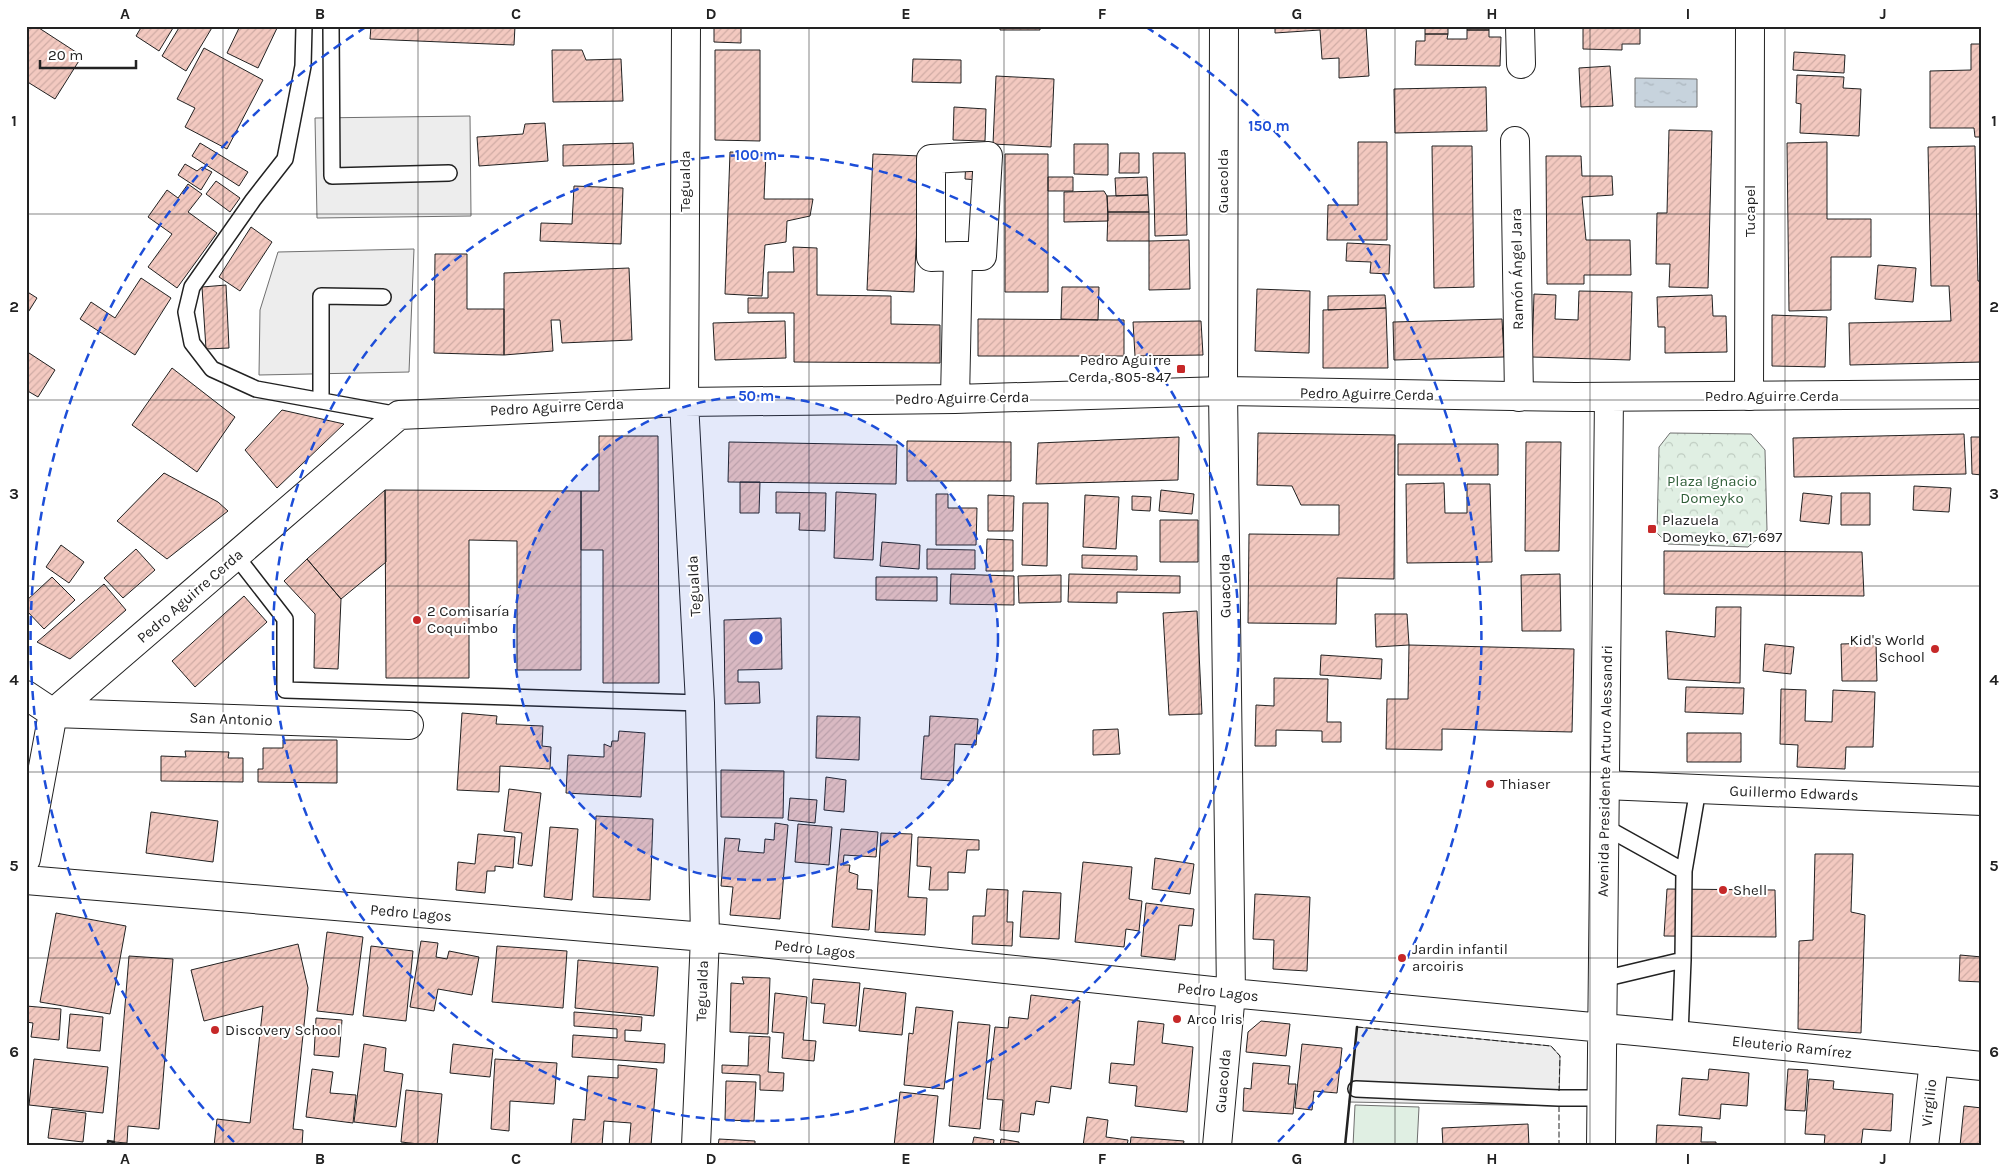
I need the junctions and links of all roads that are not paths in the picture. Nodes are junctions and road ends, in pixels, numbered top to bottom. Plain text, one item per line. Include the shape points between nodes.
1 (304, 26) edge
2 (331, 26) edge
3 (686, 26) edge
4 (1224, 26) edge
5 (1520, 26) edge
6 (1750, 26) edge
7 (1521, 64) dead end
8 (1515, 141) dead end
9 (449, 173) dead end
10 (958, 256) dead end
11 (383, 297) dead end
12 (1223, 391) junction
13 (1982, 394) edge
14 (1749, 396) junction
15 (1519, 397) junction
16 (1609, 397) junction
17 (955, 398) junction
18 (321, 401) junction
19 (684, 402) junction
20 (398, 415) junction
21 (236, 556) junction
22 (26, 695) edge
23 (700, 703) junction
24 (53, 713) junction
25 (410, 725) dead end
26 (1605, 785) junction
27 (1698, 789) junction
28 (1982, 801) edge
29 (1605, 827) junction
30 (26, 859) edge
31 (1684, 871) junction
32 (26, 880) edge
33 (704, 937) junction
34 (1683, 960) junction
35 (1603, 979) junction
36 (1231, 993) junction
37 (1602, 1028) junction
38 (1680, 1035) junction
39 (1934, 1061) junction
40 (1982, 1066) edge
41 (1356, 1089) dead end
42 (1602, 1098) junction
43 (696, 1146) edge
44 (1217, 1146) edge
45 (1601, 1146) edge
46 (1924, 1146) edge

1 - 18 lane via 303,66 285,160 192,287 186,312 192,343 212,369 256,389
2 - 9 lane via 332,176
3 - 19 street, Tegualda
4 - 12 street, Guacolda
5 - 7 street
6 - 14 street, Tucapel
8 - 15 street, Ramón Ángel Jara
10 - 17 street
11 - 18 lane via 321,296
12 - 15 street, Pedro Aguirre Cerda
12 - 17 street, Pedro Aguirre Cerda
12 - 36 street, Guacolda
13 - 14 street, Pedro Aguirre Cerda
14 - 16 street, Pedro Aguirre Cerda
15 - 16 street, Pedro Aguirre Cerda
16 - 26 street, Avenida Presidente Arturo Alessandri
17 - 19 street, Pedro Aguirre Cerda
18 - 20 lane
19 - 20 street, Pedro Aguirre Cerda
19 - 23 street, Tegualda
20 - 21 street, Pedro Aguirre Cerda
21 - 23 lane via 285,619 285,690
21 - 24 street, Pedro Aguirre Cerda
22 - 24 street
23 - 33 street, Tegualda
24 - 25 street, San Antonio
24 - 30 street
26 - 27 street, Guillermo Edwards
26 - 29 street, Avenida Presidente Arturo Alessandri
27 - 28 street, Guillermo Edwards
27 - 31 lane
29 - 31 lane
29 - 35 street, Avenida Presidente Arturo Alessandri
31 - 34 lane
32 - 33 street, Pedro Lagos
33 - 36 street, Pedro Lagos
33 - 43 street, Tegualda
34 - 35 lane
34 - 38 lane
35 - 37 street, Avenida Presidente Arturo Alessandri
36 - 37 street, Pedro Lagos
36 - 44 street, Guacolda
37 - 38 street, Eleuterio Ramírez
37 - 42 street, Avenida Presidente Arturo Alessandri
38 - 39 street, Eleuterio Ramírez
39 - 40 street, Eleuterio Ramírez
39 - 46 street, Virgilio
41 - 42 lane
42 - 45 street, Avenida Presidente Arturo Alessandri

